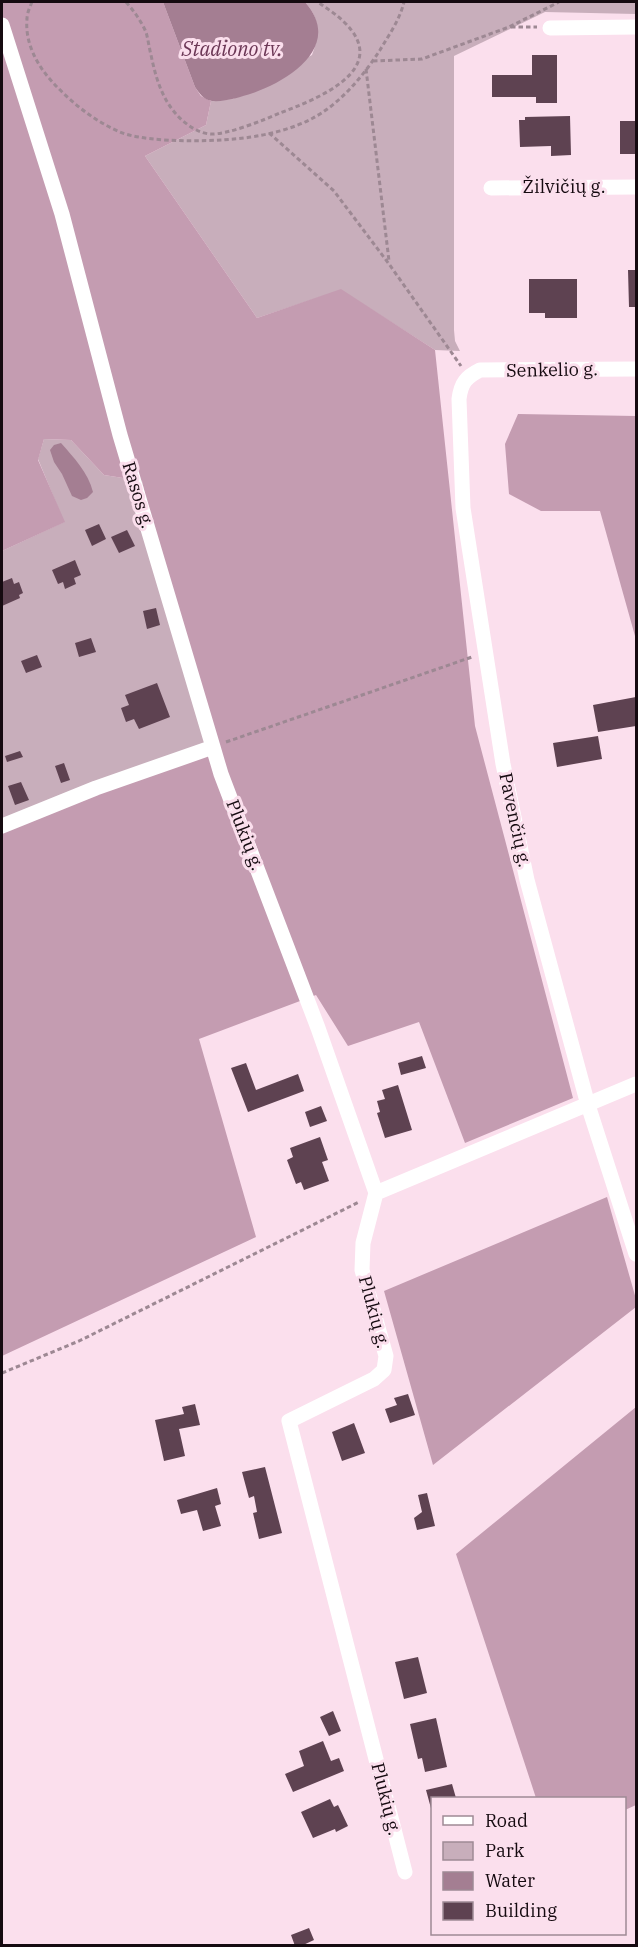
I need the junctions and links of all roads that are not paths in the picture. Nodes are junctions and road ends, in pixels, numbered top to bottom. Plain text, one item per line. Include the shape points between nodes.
1 (2, 25) edge
2 (636, 27) edge
3 (550, 28) road end
4 (636, 187) edge
5 (491, 188) dead end
6 (636, 369) edge
7 (469, 376) joint
8 (213, 747) junction
9 (2, 826) edge
10 (636, 1084) edge
11 (588, 1105) junction
12 (376, 1193) junction
13 (636, 1254) edge
14 (405, 1872) dead end

1 - 8 street, Rasos g. via 62,214 120,435
2 - 3 street
4 - 5 street, Žilvičių g.
6 - 7 street, Senkelio g. via 480,370
7 - 11 street, Pavenčių g. via 461,386 459,399 463,508 503,764 527,880
8 - 9 street
8 - 12 street, Plukių g.
10 - 11 street
11 - 12 street
11 - 13 street, Pavenčių g.
12 - 14 street, Plukių g. via 363,1243 362,1270 386,1356 384,1370 374,1379 289,1421

